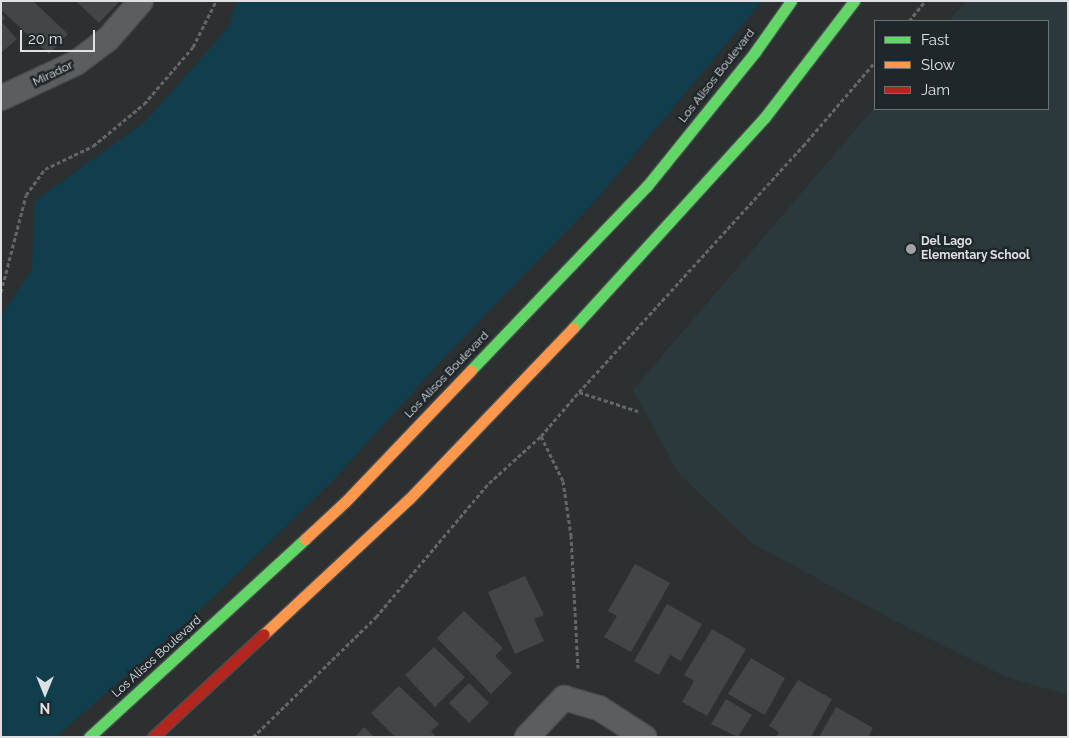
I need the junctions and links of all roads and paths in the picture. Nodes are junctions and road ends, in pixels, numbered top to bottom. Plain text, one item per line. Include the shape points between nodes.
1 (141, 1) edge
2 (216, 1) edge
3 (791, 1) edge
4 (854, 1) edge
5 (925, 1) edge
6 (910, 20) edge
7 (874, 63) edge
8 (1, 98) edge
9 (1, 292) edge
10 (579, 392) junction
11 (638, 411) dead end
12 (541, 436) junction
13 (578, 668) dead end
14 (89, 737) edge
15 (153, 737) edge
16 (253, 737) edge
17 (527, 737) edge
18 (644, 737) edge

1 - 8 street, Mirador via 108,40 76,63
2 - 9 path via 193,47 144,104 93,146 45,169 26,195
3 - 14 main road, Los Alisos Boulevard via 755,52 647,186 345,502
4 - 15 main road via 765,117 562,340 409,499
5 - 6 path
7 - 10 path via 804,146
10 - 11 path
10 - 12 path
12 - 13 path via 562,481 571,535
12 - 16 path via 488,484 376,617
17 - 18 street via 564,698 599,708

